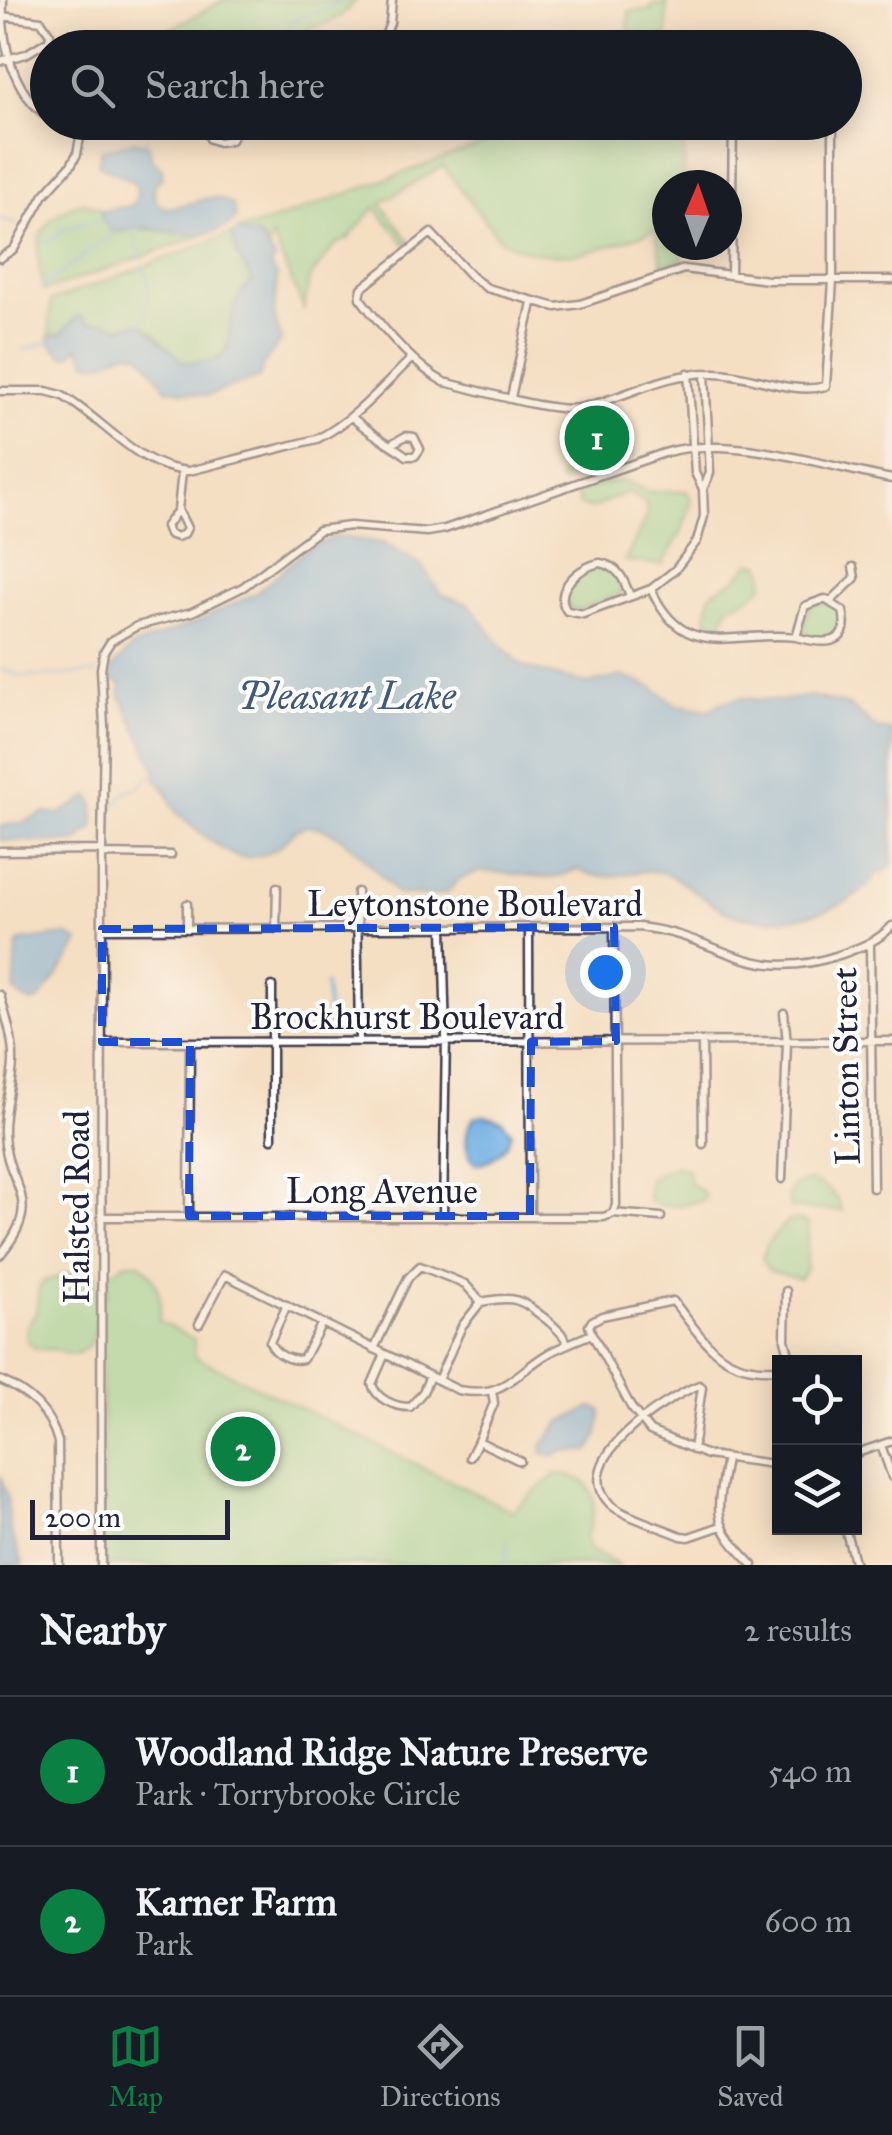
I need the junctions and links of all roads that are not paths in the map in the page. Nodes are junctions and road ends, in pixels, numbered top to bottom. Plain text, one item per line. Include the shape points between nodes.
1 (3, 0) edge
2 (392, 0) edge
3 (2, 16) edge
4 (47, 30) edge
5 (387, 30) edge
6 (30, 51) edge
7 (4, 60) edge
8 (30, 98) edge
9 (79, 140) edge
10 (733, 140) edge
11 (833, 140) edge
12 (0, 258) edge
13 (731, 275) junction
14 (892, 280) edge
15 (833, 281) junction
16 (532, 302) junction
17 (412, 358) junction
18 (688, 373) junction
19 (705, 373) junction
20 (0, 391) edge
21 (510, 396) junction
22 (352, 417) junction
23 (393, 442) dead end
24 (708, 445) junction
25 (693, 446) junction
26 (182, 471) junction
27 (892, 478) edge
28 (703, 489) junction
29 (178, 510) dead end
30 (852, 568) dead end
31 (651, 589) junction
32 (630, 596) junction
33 (832, 600) junction
34 (796, 637) junction
35 (0, 851) edge
36 (102, 852) junction
37 (170, 854) dead end
38 (277, 887) dead end
39 (357, 892) dead end
40 (188, 904) dead end
41 (892, 926) edge
42 (614, 927) junction
43 (443, 928) junction
44 (102, 929) junction
45 (188, 929) junction
46 (276, 929) junction
47 (529, 929) junction
48 (357, 930) junction
49 (870, 944) junction
50 (272, 986) dead end
51 (0, 995) edge
52 (784, 1013) dead end
53 (616, 1041) junction
54 (702, 1041) junction
55 (871, 1041) junction
56 (892, 1041) edge
57 (102, 1042) junction
58 (190, 1042) junction
59 (273, 1042) junction
60 (360, 1042) junction
61 (445, 1042) junction
62 (531, 1042) junction
63 (787, 1042) junction
64 (4, 1101) edge
65 (272, 1139) dead end
66 (704, 1144) dead end
67 (782, 1179) dead end
68 (872, 1188) dead end
69 (613, 1214) junction
70 (443, 1215) junction
71 (189, 1216) junction
72 (530, 1216) junction
73 (104, 1217) junction
74 (661, 1217) dead end
75 (0, 1255) edge
76 (226, 1264) dead end
77 (225, 1275) junction
78 (786, 1291) dead end
79 (481, 1302) junction
80 (287, 1306) junction
81 (322, 1323) junction
82 (199, 1324) dead end
83 (592, 1334) junction
84 (568, 1344) junction
85 (374, 1349) junction
86 (386, 1354) junction
87 (789, 1355) edge
88 (772, 1369) edge
89 (430, 1376) junction
90 (0, 1380) edge
91 (438, 1380) junction
92 (492, 1391) junction
93 (642, 1421) junction
94 (478, 1441) junction
95 (892, 1441) edge
96 (881, 1445) junction
97 (693, 1450) junction
98 (862, 1451) edge
99 (470, 1457) dead end
100 (726, 1459) junction
101 (520, 1461) dead end
102 (772, 1463) edge
103 (892, 1477) edge
104 (721, 1526) junction
105 (846, 1535) edge
106 (59, 1565) edge
107 (102, 1565) edge
108 (753, 1565) edge
109 (855, 1565) edge

1 - 3 street
2 - 5 street
3 - 4 street via 41,21
3 - 7 street
6 - 7 street
7 - 8 street
9 - 12 street via 71,166 44,195 14,250
10 - 13 street
11 - 15 street
13 - 15 street
13 - 16 street via 684,269 566,308
14 - 15 street
15 - 19 street via 826,386
16 - 17 street via 472,278 431,232 360,294
16 - 21 street
17 - 21 street via 444,382
17 - 22 street
18 - 19 street
18 - 21 street via 576,408
18 - 25 street
19 - 24 street
20 - 26 street via 61,395 142,456
22 - 23 street
22 - 26 street via 317,439
24 - 25 street, Halsted Road
24 - 27 street, Halsted Road
24 - 28 street via 710,473
25 - 28 street
25 - 36 street, Halsted Road via 445,529 319,530 243,587 119,634 102,659
26 - 29 street
28 - 31 street via 697,541
30 - 33 street via 855,578
31 - 32 street
31 - 34 street via 676,624 703,638
32 - 32 street via 575,614 561,599 583,570 600,563 618,570
33 - 34 street via 805,606
33 - 34 street via 845,618 837,639
35 - 36 street
36 - 37 street
36 - 44 street, Halsted Road
38 - 46 street
39 - 48 street
40 - 45 street
41 - 49 street, Leytonstone Boulevard
42 - 47 street, Leytonstone Boulevard
42 - 49 street, Leytonstone Boulevard via 665,930 775,966
42 - 53 street
43 - 47 street, Leytonstone Boulevard
43 - 48 street, Leytonstone Boulevard
43 - 61 street
44 - 45 street, Leytonstone Boulevard
44 - 57 street, Halsted Road
45 - 46 street, Leytonstone Boulevard
46 - 48 street, Leytonstone Boulevard
47 - 62 street
48 - 60 street
49 - 55 street, Linton Street
50 - 59 street
51 - 64 street via 13,1054
52 - 63 street
53 - 54 street, Brockhurst Boulevard
53 - 62 street, Brockhurst Boulevard
53 - 69 street
54 - 63 street, Brockhurst Boulevard
54 - 66 street
55 - 56 street, Brockhurst Boulevard
55 - 63 street, Brockhurst Boulevard
55 - 68 street, Linton Street
57 - 58 street, Brockhurst Boulevard
57 - 73 street, Halsted Road
58 - 59 street, Brockhurst Boulevard
58 - 71 street
59 - 60 street, Brockhurst Boulevard
59 - 65 street
60 - 61 street, Brockhurst Boulevard
61 - 62 street, Brockhurst Boulevard
61 - 70 street
62 - 72 street
63 - 67 street
64 - 75 street via 5,1142 23,1204 18,1228
69 - 72 street, Long Avenue
69 - 74 street, Long Avenue
70 - 71 street, Long Avenue
70 - 72 street, Long Avenue
71 - 73 street, Long Avenue
73 - 107 street, Halsted Road
76 - 77 street
77 - 80 street
77 - 82 street
78 - 87 street
79 - 84 street via 521,1300
79 - 85 street via 466,1284 420,1266
79 - 91 street via 462,1326
80 - 81 street
80 - 81 street via 270,1342 288,1358 303,1358
81 - 85 street
83 - 84 street
83 - 88 street via 592,1321 602,1316 674,1302 724,1360
83 - 93 street
84 - 92 street
85 - 86 street
86 - 89 street
86 - 89 street via 372,1384 383,1398 410,1407
89 - 91 street
90 - 106 street via 42,1408 55,1430
91 - 92 street via 458,1390
92 - 94 street via 494,1403
93 - 97 street
93 - 97 street via 699,1385
93 - 104 street via 600,1467 602,1492 612,1506 680,1536
94 - 99 street
94 - 101 street
95 - 96 street
96 - 98 street
96 - 103 street
97 - 100 street
100 - 102 street
100 - 104 street
104 - 108 street
105 - 109 street

